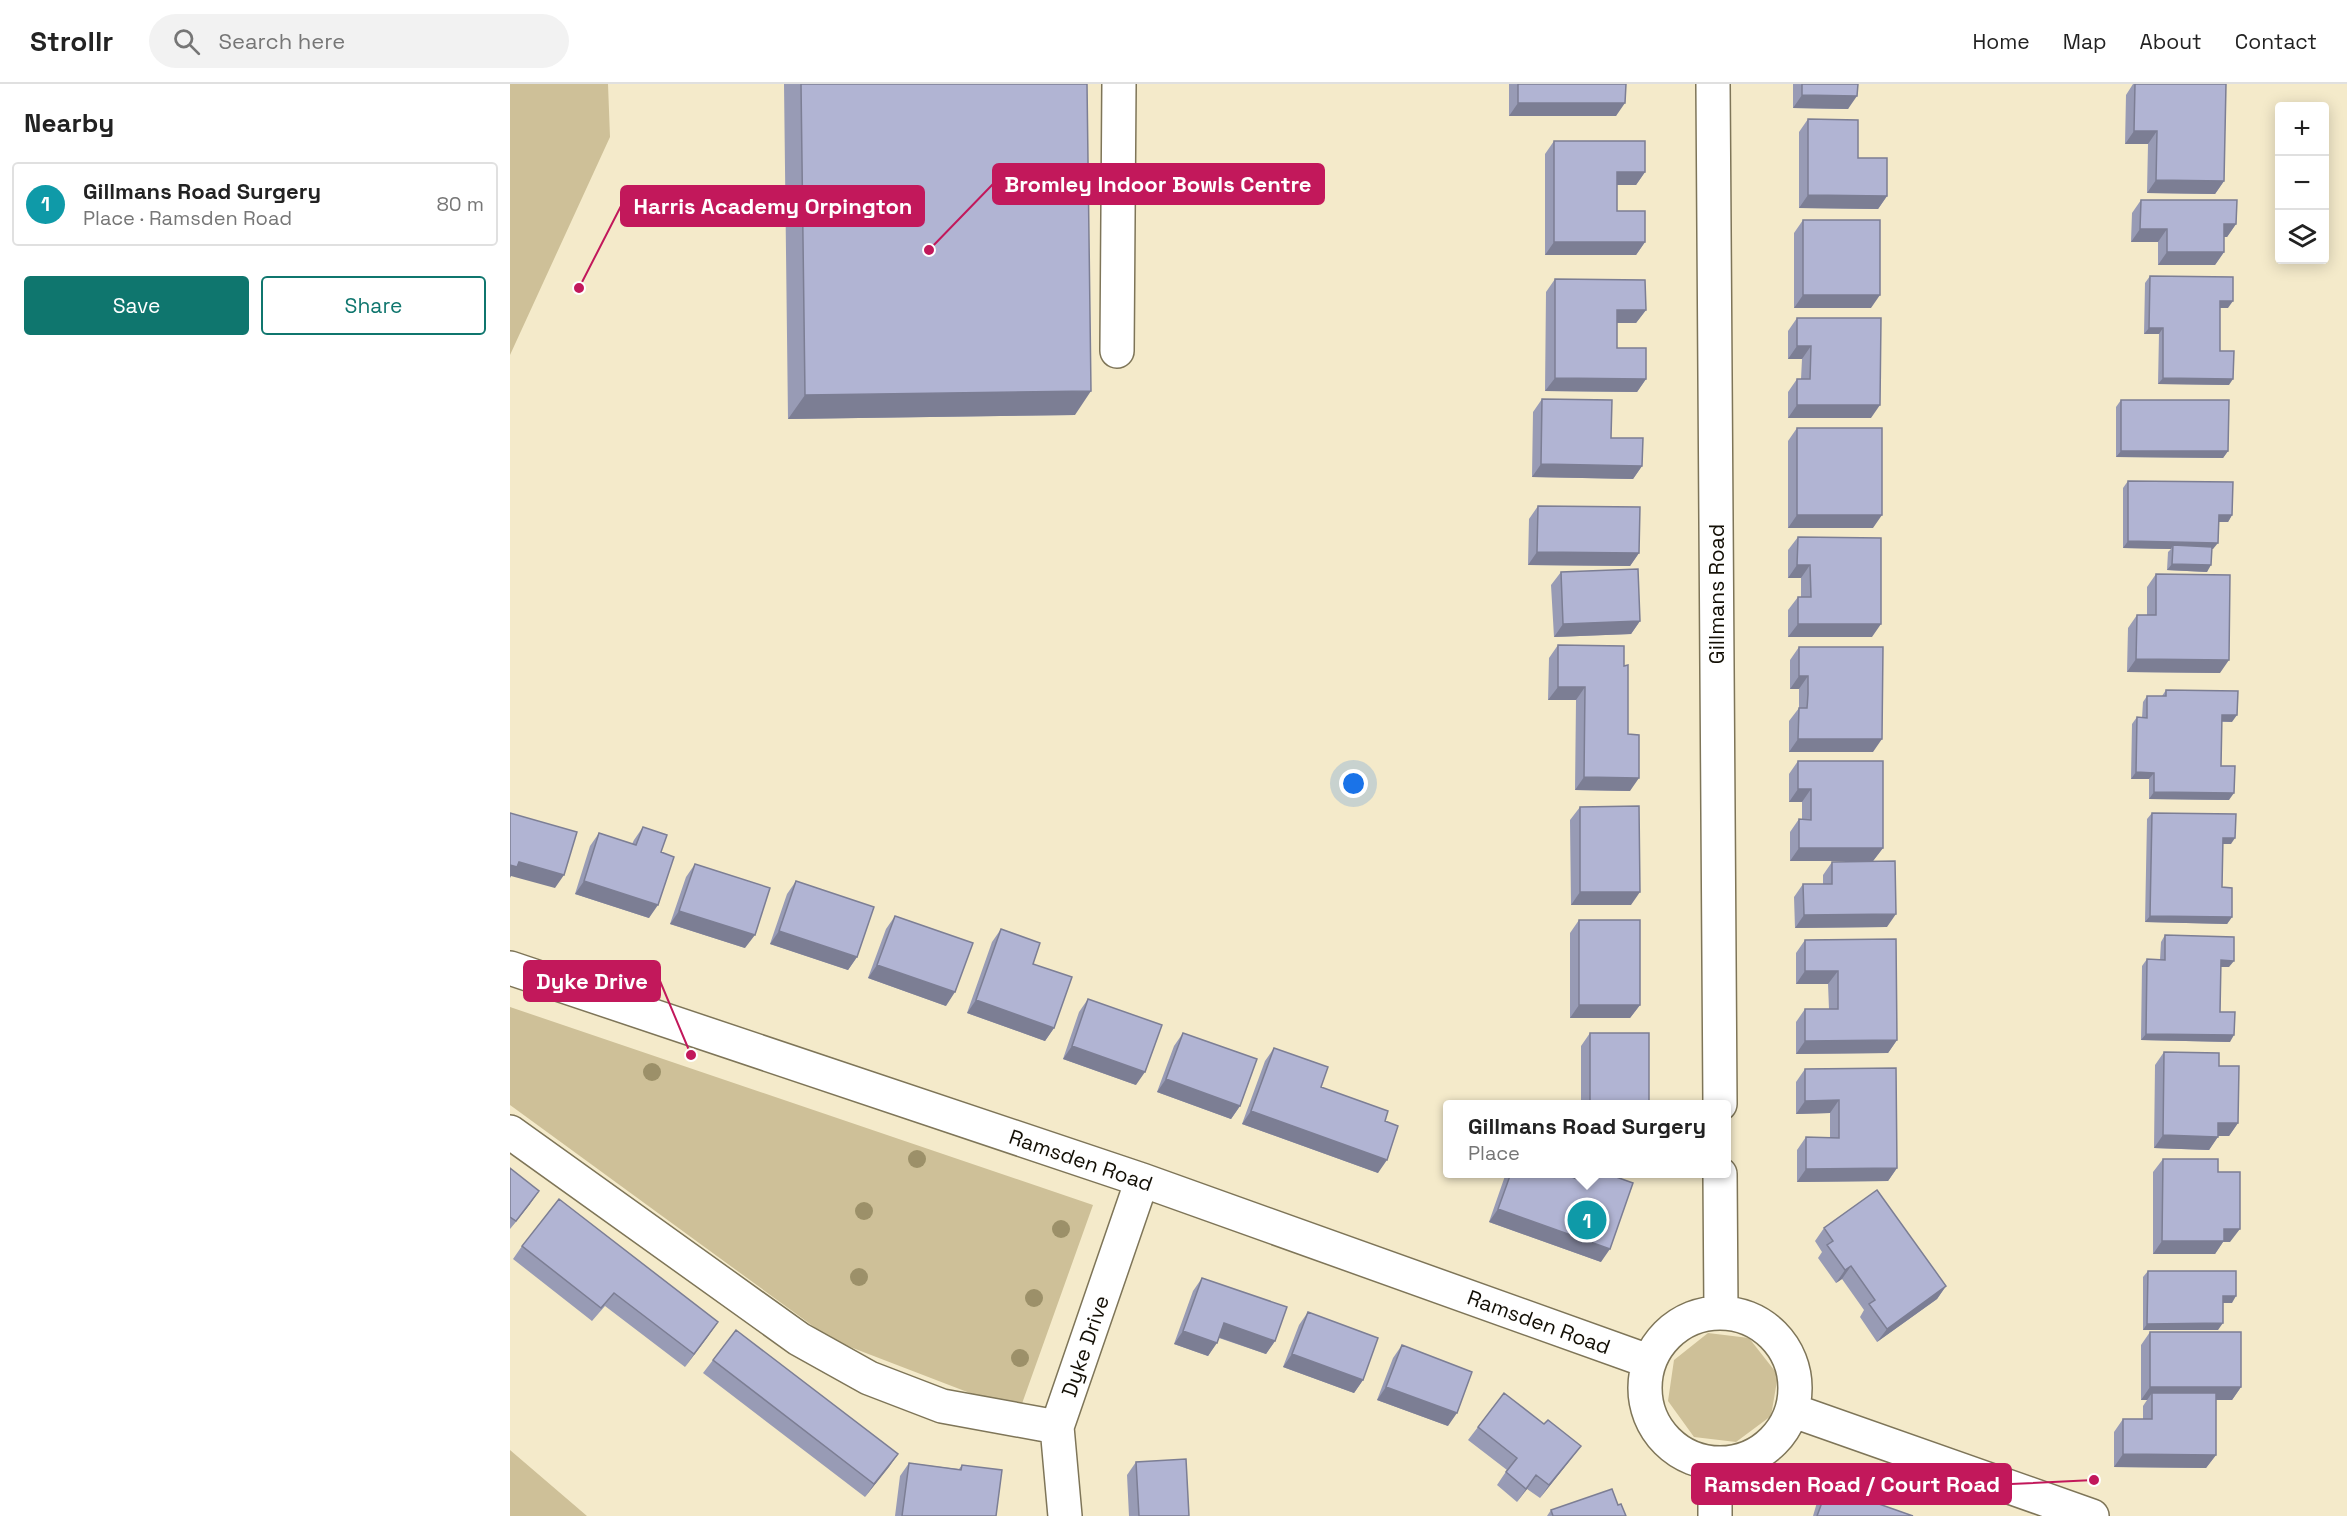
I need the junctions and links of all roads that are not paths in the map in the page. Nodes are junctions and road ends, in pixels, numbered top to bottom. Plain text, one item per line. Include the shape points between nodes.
1 (1119, 84) edge
2 (1713, 84) edge
3 (1117, 351) dead end
4 (510, 968) edge
5 (1720, 1100) edge
6 (510, 1132) edge
7 (1720, 1178) edge
8 (1142, 1180) junction
9 (1721, 1311) junction
10 (1648, 1361) junction
11 (1794, 1411) junction
12 (1057, 1427) junction
13 (1715, 1465) junction
14 (1065, 1516) edge
15 (1715, 1516) edge
16 (2092, 1516) edge

1 - 3 street
2 - 5 street, Gillmans Road
4 - 8 street, Ramsden Road
6 - 12 street via 799,1339 869,1378 942,1406
7 - 9 street
8 - 10 street, Ramsden Road
8 - 12 street, Dyke Drive
9 - 10 street via 1677,1324
9 - 11 street via 1766,1326 1773,1335 1794,1364
10 - 13 street via 1646,1408 1652,1418 1671,1447
11 - 13 street via 1764,1452
11 - 16 street
12 - 14 street, Dyke Drive
13 - 15 street

